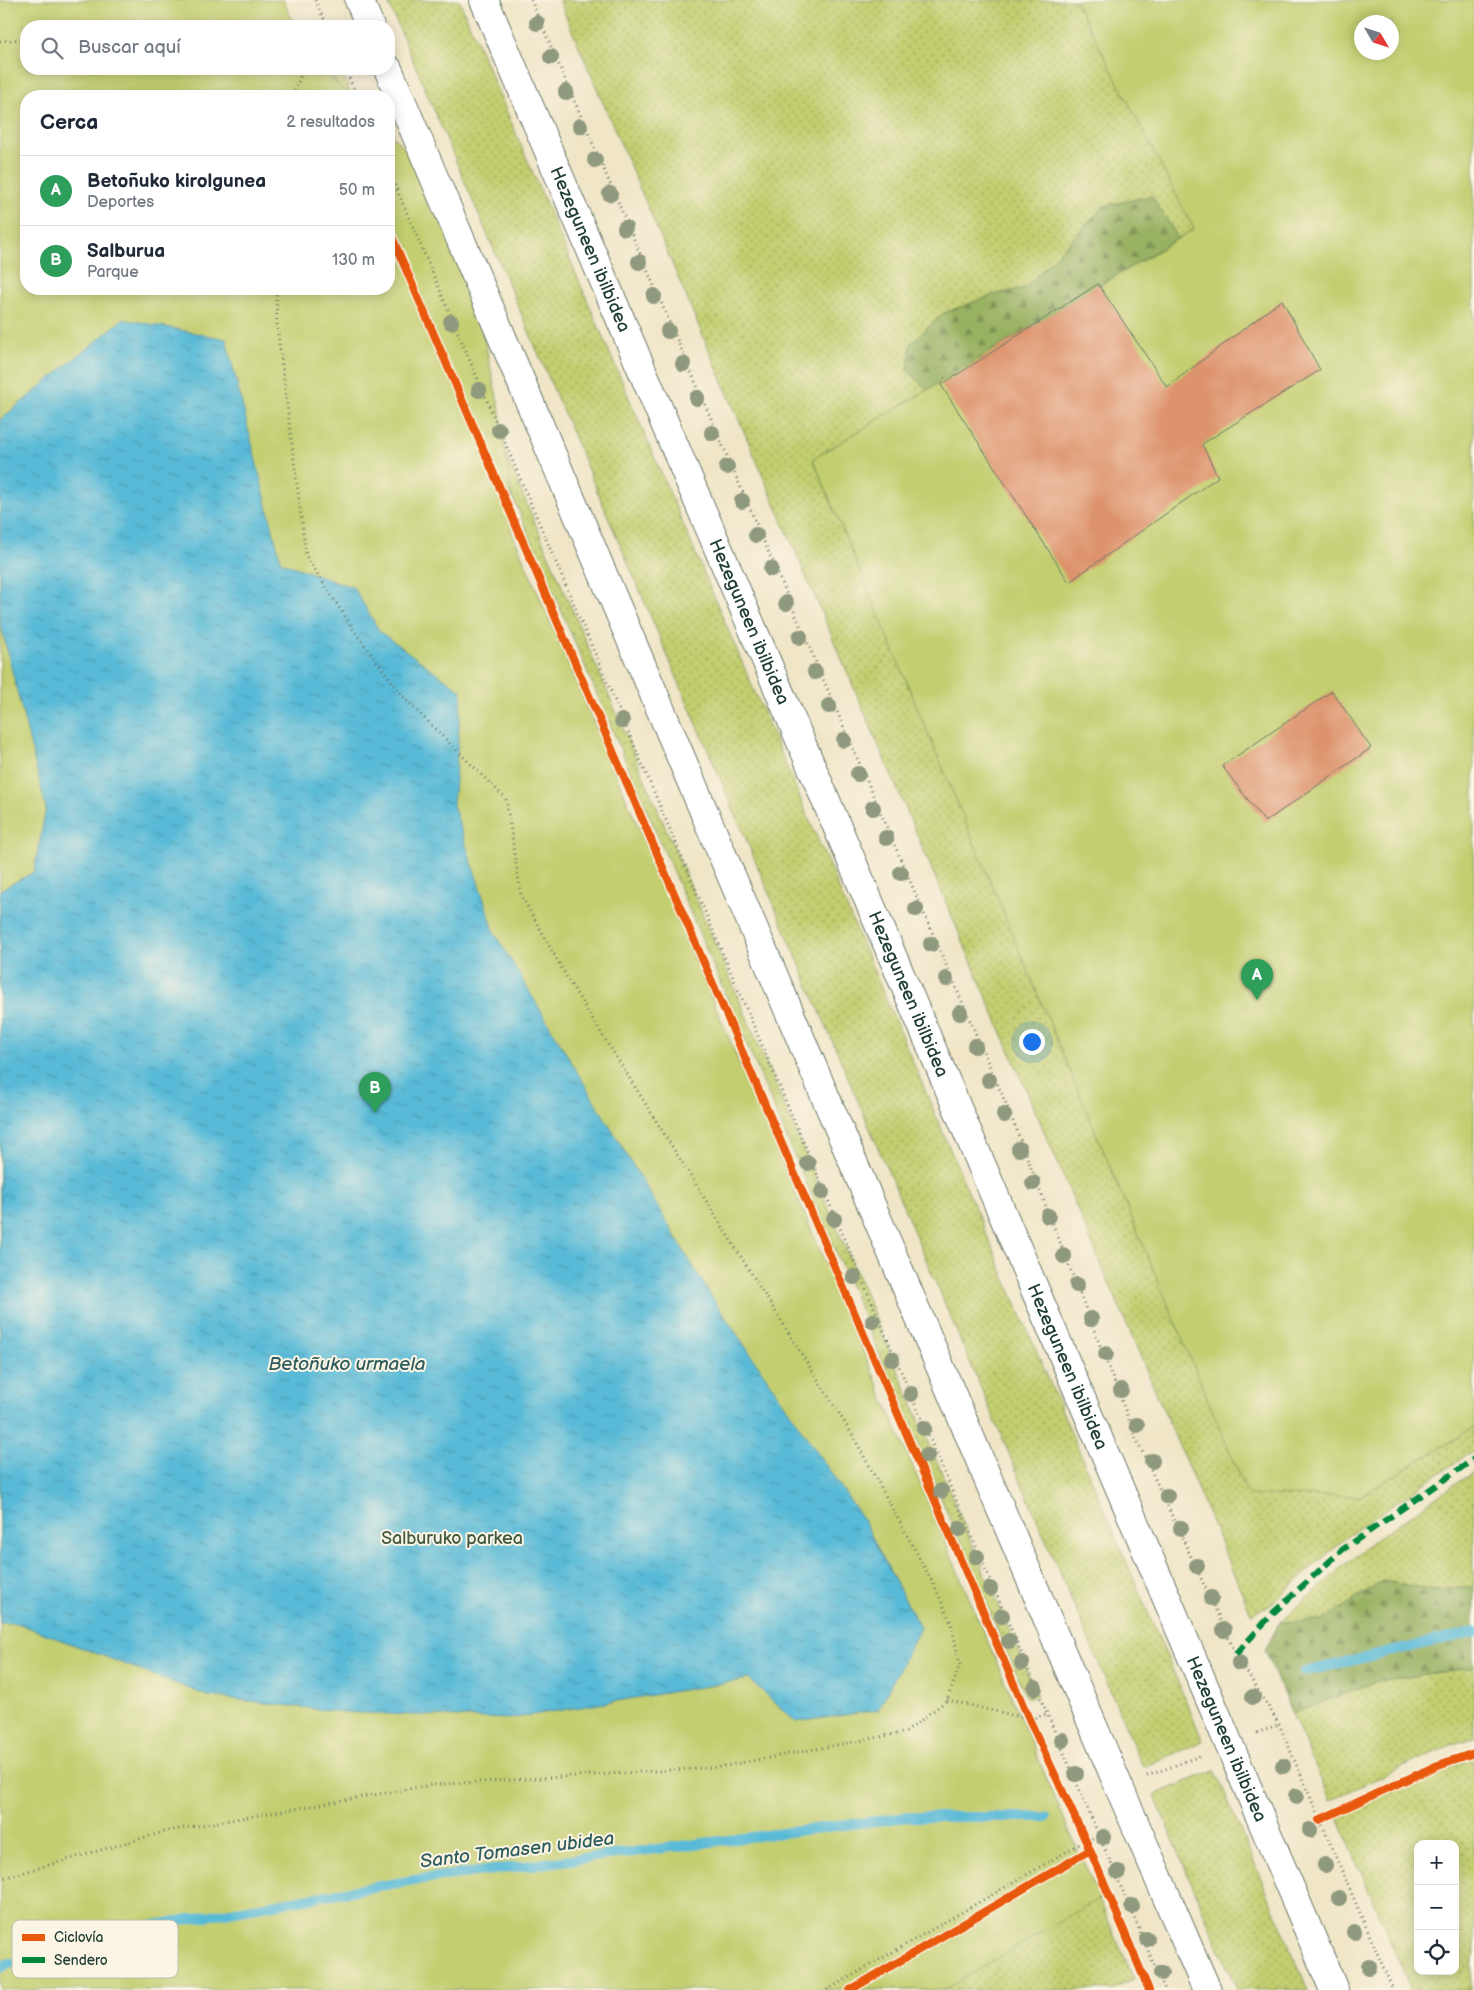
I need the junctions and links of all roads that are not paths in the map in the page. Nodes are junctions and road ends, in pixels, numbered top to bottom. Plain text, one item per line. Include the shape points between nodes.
1 (359, 0) edge
2 (484, 0) edge
3 (367, 20) edge
4 (391, 75) edge
5 (1207, 1990) edge
6 (1334, 1990) edge

1 - 3 main road
2 - 6 main road, Hezeguneen ibilbidea
4 - 5 main road

